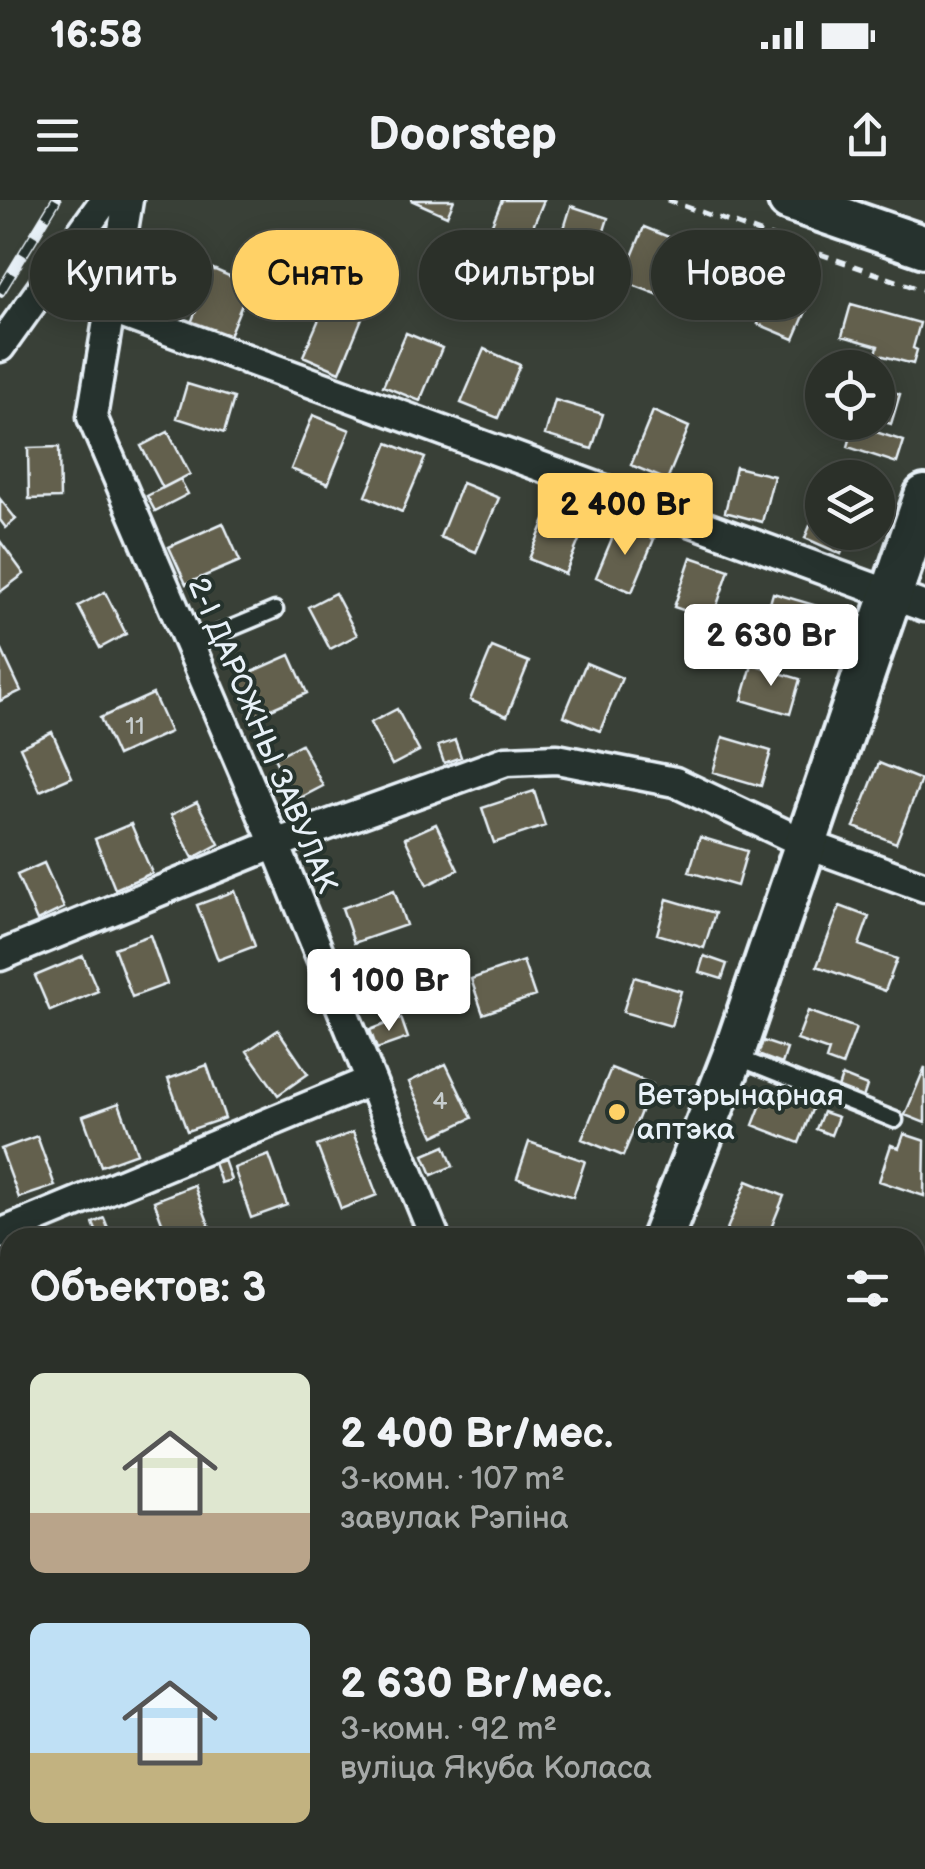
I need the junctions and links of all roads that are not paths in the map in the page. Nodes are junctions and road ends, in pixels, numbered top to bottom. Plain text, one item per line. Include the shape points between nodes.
1 (105, 200) edge
2 (128, 200) edge
3 (789, 200) edge
4 (123, 230) edge
5 (925, 247) edge
6 (108, 320) edge
7 (143, 320) edge
8 (0, 347) edge
9 (925, 496) edge
10 (908, 601) edge
11 (275, 610) dead end
12 (190, 645) junction
13 (275, 844) junction
14 (806, 844) junction
15 (925, 887) edge
16 (0, 956) edge
17 (733, 1056) junction
18 (370, 1081) junction
19 (895, 1120) dead end
20 (15, 1228) edge
21 (431, 1228) edge
22 (666, 1228) edge

1 - 8 street
2 - 4 street, 2-І ДАРОЖНЫ ЗАВУЛАК
3 - 5 main road
6 - 12 street, 2-І ДАРОЖНЫ ЗАВУЛАК via 92,417
7 - 10 street
9 - 10 main road
10 - 14 main road
11 - 12 lane
12 - 13 street, 2-І ДАРОЖНЫ ЗАВУЛАК
13 - 14 street via 506,760 557,759 675,782
13 - 16 street
13 - 18 street, 2-І ДАРОЖНЫ ЗАВУЛАК
14 - 15 street
14 - 17 main road
17 - 19 lane
17 - 22 main road
18 - 20 street
18 - 21 street, 2-І ДАРОЖНЫ ЗАВУЛАК

